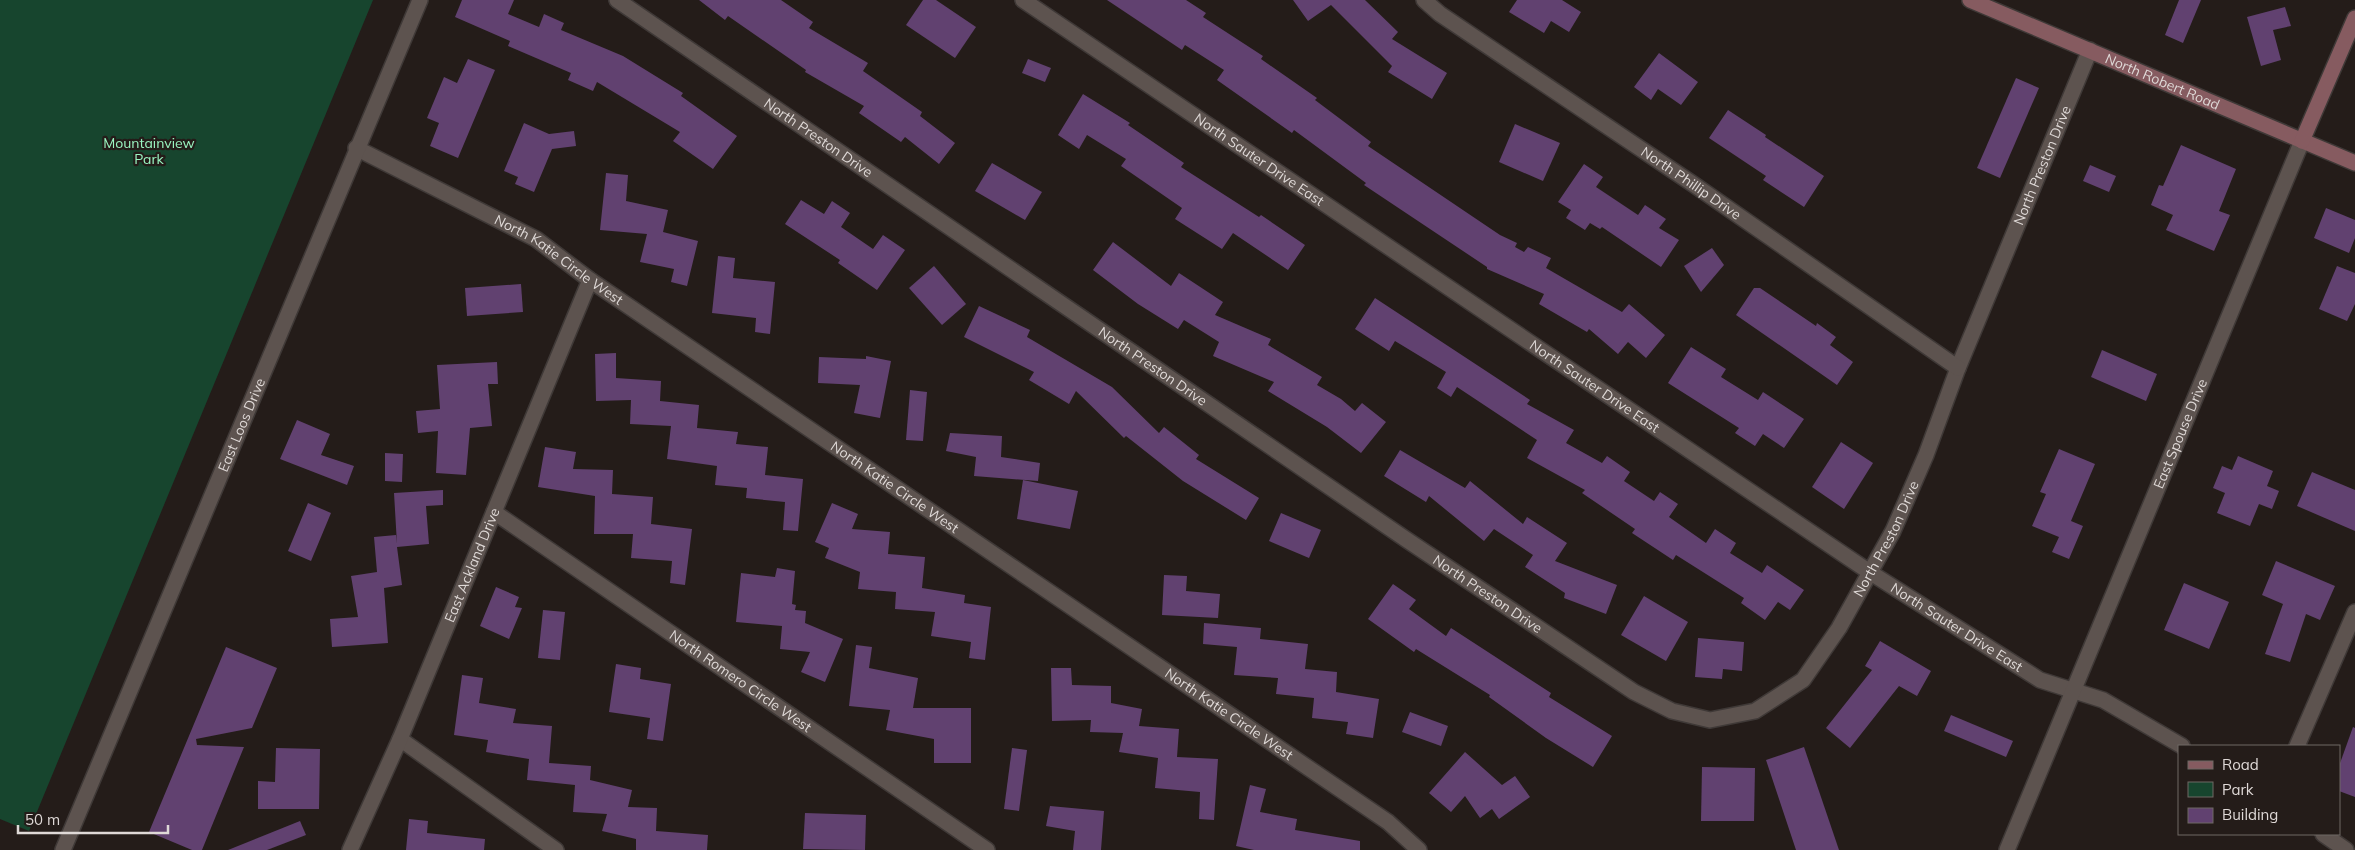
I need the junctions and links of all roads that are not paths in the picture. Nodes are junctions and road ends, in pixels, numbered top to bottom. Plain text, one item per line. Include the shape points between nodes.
1 (420, 0) edge
2 (617, 0) edge
3 (1023, 0) edge
4 (1424, 0) edge
5 (1970, 0) edge
6 (2355, 18) edge
7 (2090, 50) junction
8 (2302, 141) junction
9 (356, 148) junction
10 (2355, 163) edge
11 (590, 280) junction
12 (1958, 368) junction
13 (494, 512) junction
14 (1871, 573) junction
15 (2355, 612) edge
16 (2073, 690) junction
17 (400, 739) junction
18 (2180, 745) edge
19 (2297, 745) edge
20 (2324, 835) edge
21 (63, 850) edge
22 (350, 850) edge
23 (556, 850) edge
24 (987, 850) edge
25 (1418, 850) edge
26 (2007, 850) edge
27 (2346, 850) edge

1 - 9 street, East Loos Drive
2 - 14 street, North Preston Drive via 1415,545 1634,692 1672,711 1710,720 1755,710 1803,680 1840,628
3 - 14 street, North Sauter Drive East
4 - 12 street, North Phillip Drive
5 - 7 main road, North Robert Road
6 - 8 main road, East Spouse Drive
7 - 8 main road, North Robert Road
7 - 12 street, North Preston Drive
8 - 10 main road, North Robert Road
8 - 16 street, East Spouse Drive
9 - 11 street, North Katie Circle West via 536,239
9 - 21 street, East Loos Drive
11 - 13 street, East Ackland Drive
11 - 25 street, North Katie Circle West via 1388,822
12 - 14 street, North Preston Drive via 1926,455
13 - 17 street, East Ackland Drive
13 - 24 street, North Romero Circle West
14 - 16 street, North Sauter Drive East via 2040,680
15 - 19 street
16 - 18 street, North Sauter Drive East via 2103,700
16 - 26 street, East Spouse Drive
17 - 22 street, East Ackland Drive
17 - 23 street
20 - 27 street

